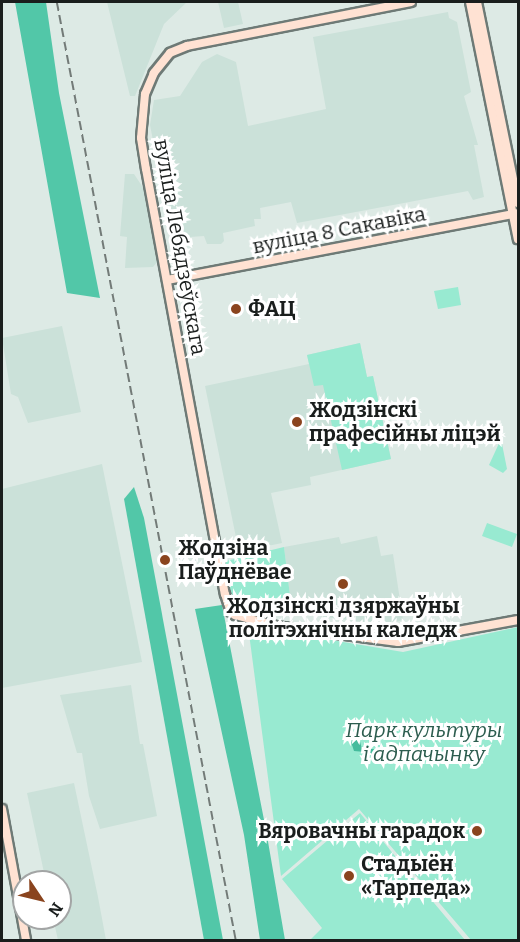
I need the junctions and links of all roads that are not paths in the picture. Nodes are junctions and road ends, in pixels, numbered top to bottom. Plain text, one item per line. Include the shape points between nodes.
1 (411, 2) edge
2 (470, 2) edge
3 (477, 2) edge
4 (494, 95) junction
5 (519, 202) edge
6 (516, 214) edge
7 (519, 239) edge
8 (167, 280) junction
9 (519, 620) edge
10 (2, 809) edge
11 (26, 940) edge

1 - 8 main road, вуліца Лебядзеўскага via 187,46 165,58 145,94 141,138
2 - 4 main road
3 - 4 main road
4 - 5 main road
4 - 6 main road
6 - 7 main road
6 - 8 main road, вуліца 8 Сакавіка
8 - 9 main road, вуліца Лебядзеўскага via 228,607 235,615 276,626 398,642
10 - 11 main road

